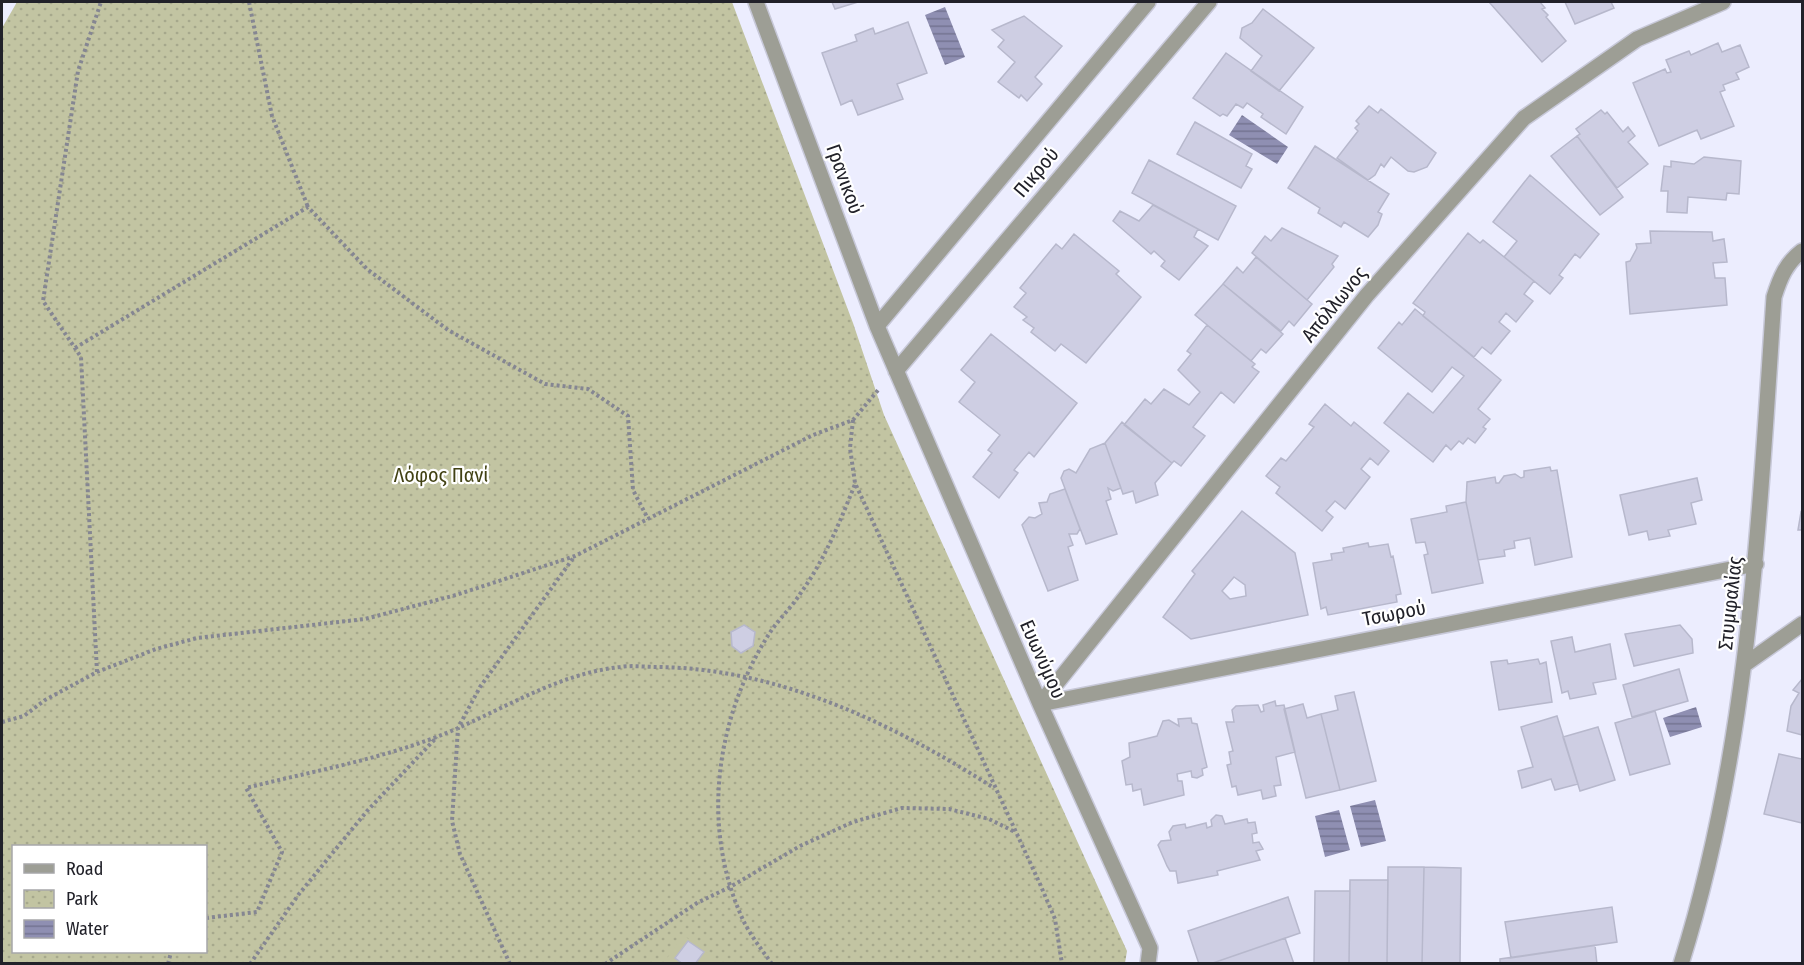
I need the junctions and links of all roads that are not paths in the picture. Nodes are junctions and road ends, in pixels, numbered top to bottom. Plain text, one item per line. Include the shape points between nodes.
1 (756, 2) edge
2 (1148, 2) edge
3 (1209, 2) edge
4 (1724, 2) edge
5 (1803, 251) edge
6 (877, 326) junction
7 (896, 371) junction
8 (1756, 564) junction
9 (1803, 624) edge
10 (1744, 665) junction
11 (1040, 704) junction
12 (1148, 963) edge
13 (1681, 963) edge

1 - 6 street, Γρανικού
2 - 6 street, Πικρού
3 - 7 street, Πικρού
4 - 11 street, Απόλλωνος via 1637,39 1524,118 1367,295
5 - 8 street, Στυμφαλίας via 1780,277 1774,297
6 - 7 street, Γρανικού
7 - 11 street, Ευωνύμου
8 - 10 street, Στυμφαλίας
8 - 11 street, Τσωρού
9 - 10 street
10 - 13 street, Στυμφαλίας via 1703,894
11 - 12 street, Ευωνύμου via 1150,948

